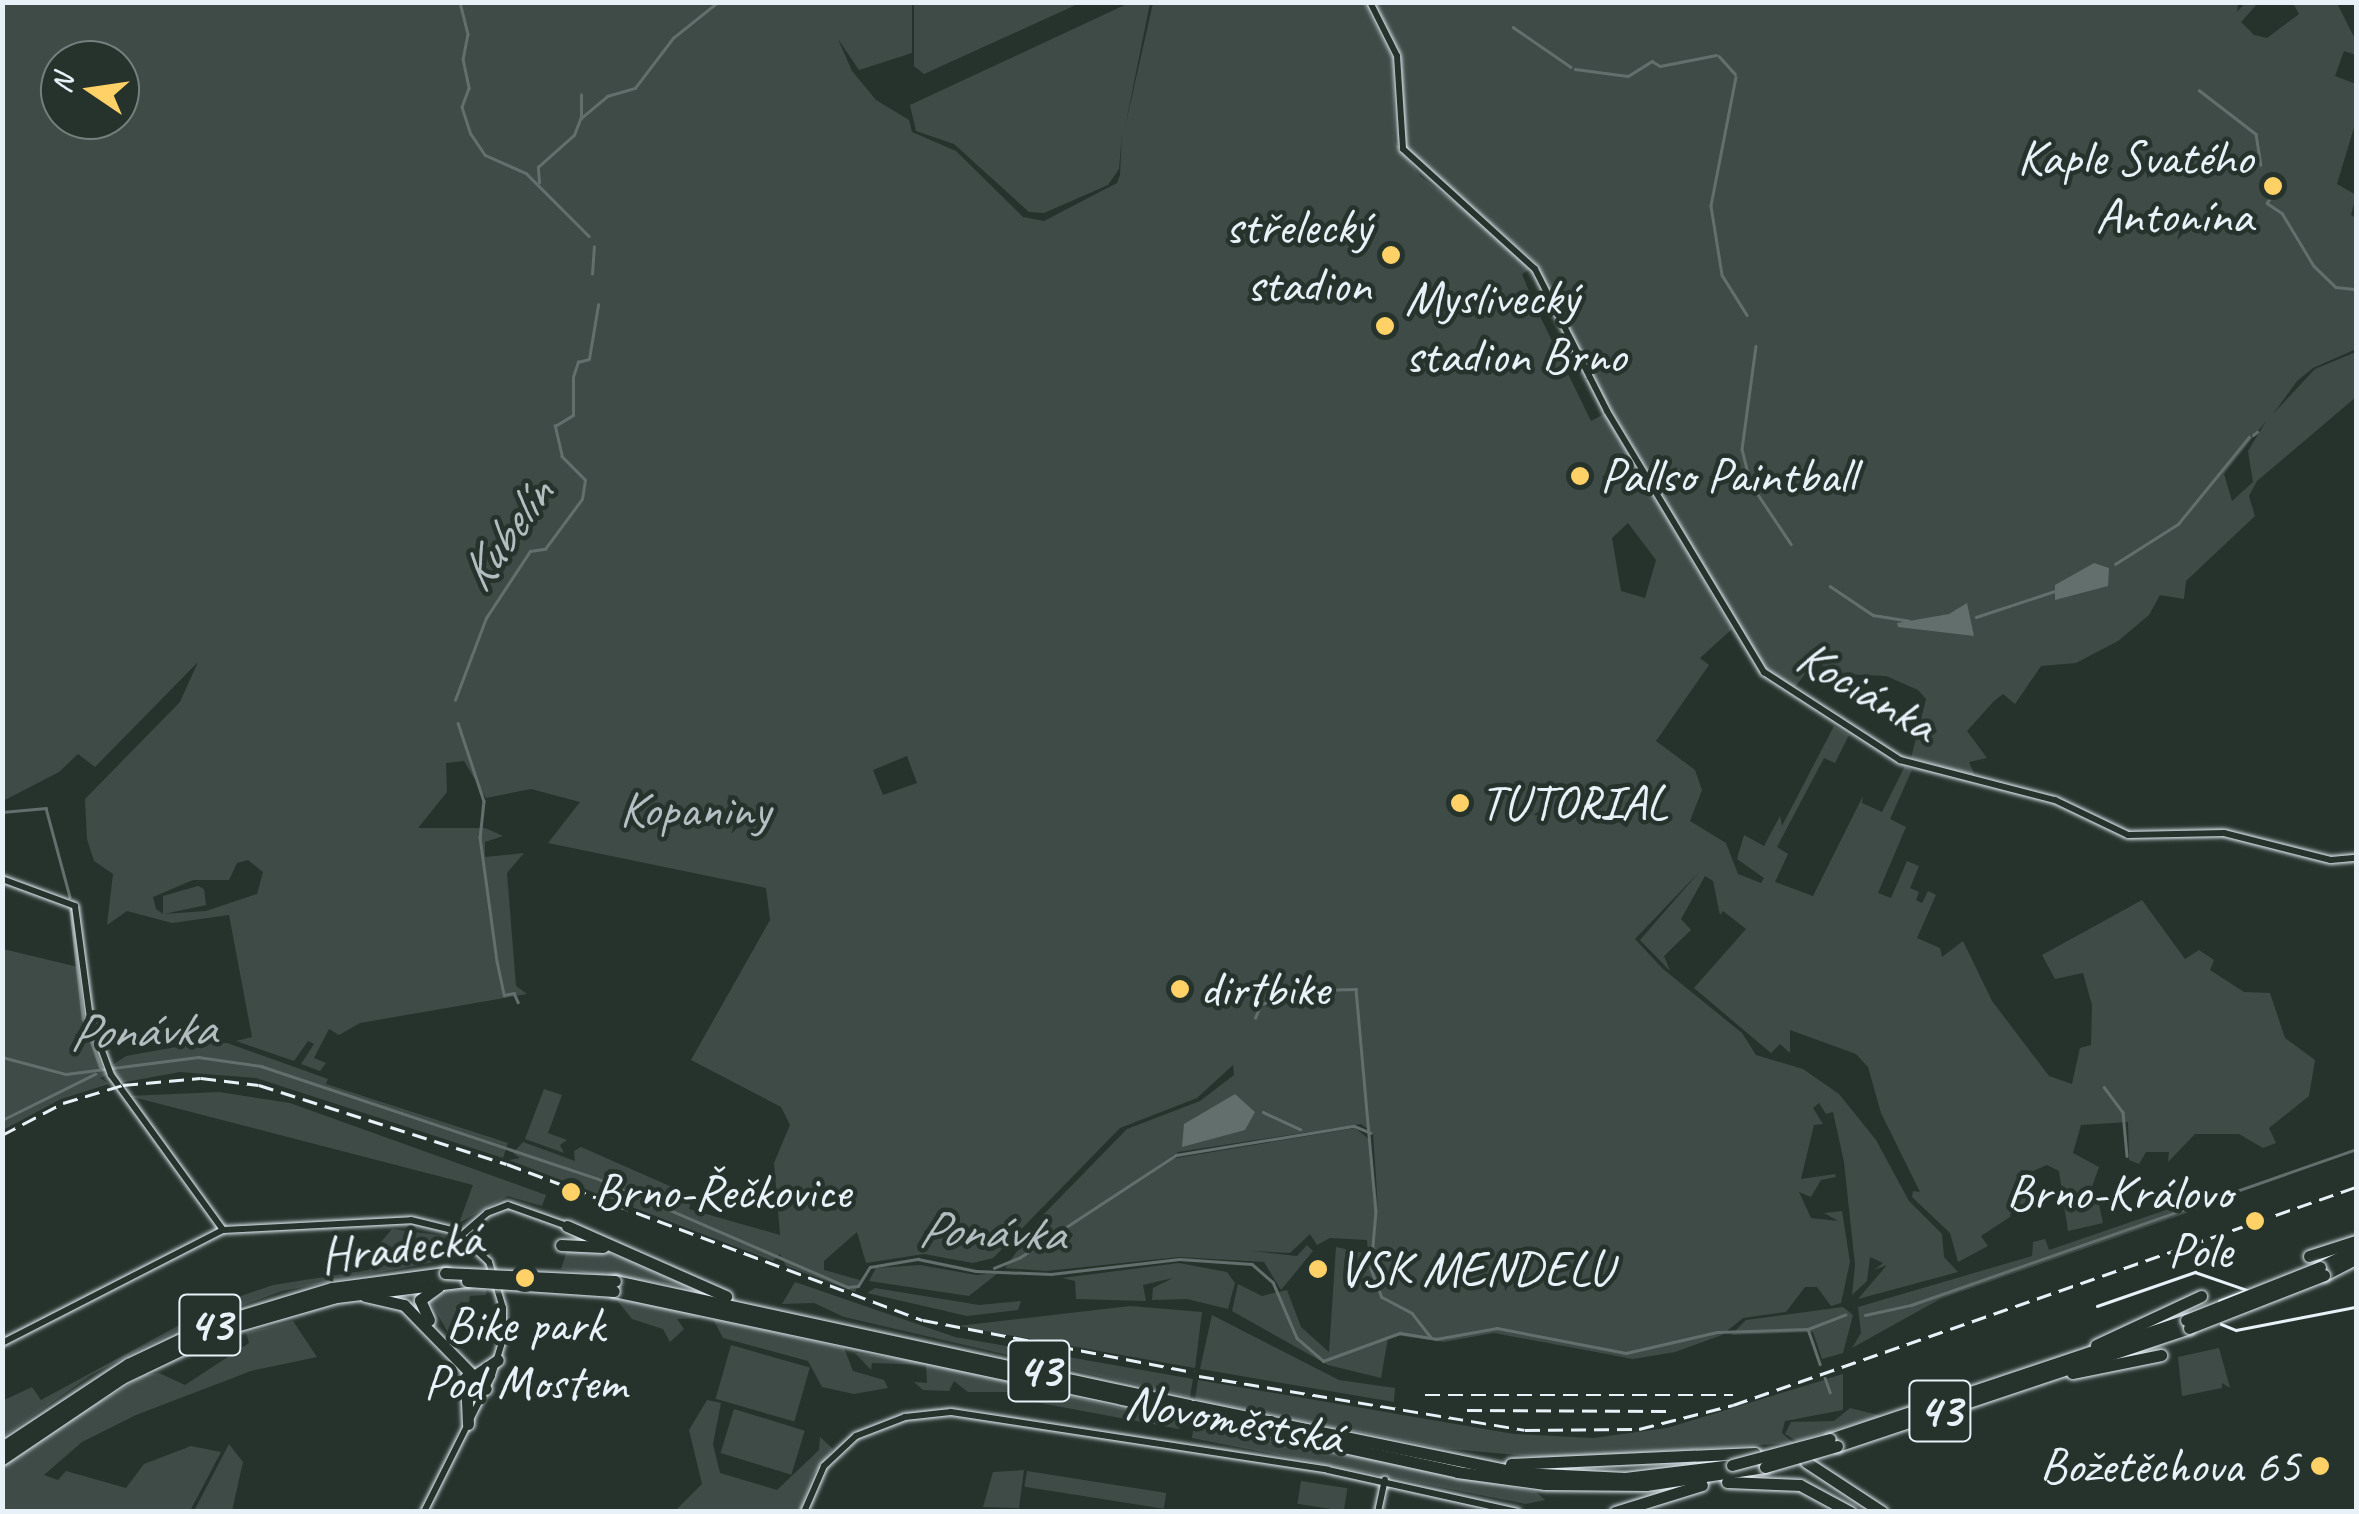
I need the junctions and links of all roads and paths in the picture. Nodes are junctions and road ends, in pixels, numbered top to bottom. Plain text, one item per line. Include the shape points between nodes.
1 (1370, 2) edge
2 (2356, 858) edge
3 (2, 880) edge
4 (567, 1226) joint
5 (224, 1230) junction
6 (463, 1234) junction
7 (2356, 1241) edge
8 (562, 1246) dead end
9 (603, 1246) junction
10 (2356, 1249) edge
11 (2309, 1256) dead end
12 (2356, 1261) edge
13 (2322, 1271) junction
14 (446, 1280) junction
15 (615, 1286) junction
16 (336, 1296) junction
17 (2201, 1296) dead end
18 (782, 1314) junction
19 (2187, 1324) junction
20 (840, 1332) junction
21 (2, 1343) edge
22 (2161, 1356) dead end
23 (2072, 1358) junction
24 (498, 1360) junction
25 (471, 1373) junction
26 (2044, 1377) junction
27 (486, 1389) junction
28 (1191, 1409) junction
29 (468, 1424) junction
30 (1833, 1442) junction
31 (2, 1447) edge
32 (1755, 1453) dead end
33 (1427, 1457) junction
34 (2, 1458) edge
35 (1806, 1462) dead end
36 (1764, 1467) junction
37 (1834, 1478) junction
38 (1385, 1480) junction
39 (1707, 1484) junction
40 (1646, 1485) junction
41 (424, 1512) edge
42 (804, 1512) edge
43 (1378, 1512) edge
44 (1517, 1512) edge
45 (1615, 1512) edge
46 (1850, 1512) edge
47 (1871, 1512) edge
48 (1882, 1512) edge

1 - 2 street, Kociánka via 1397,56 1403,149 1535,269 1607,411 1764,672 1900,760 2040,795 2128,835 2224,832 2328,860
3 - 5 street via 75,906 90,1018 109,1071
4 - 6 street via 508,1206 487,1212
4 - 9 highway
5 - 6 street via 412,1220
5 - 21 street
6 - 24 street via 487,1258 501,1298
7 - 11 highway
8 - 9 highway
9 - 18 highway
10 - 13 highway, 43
12 - 13 highway, 43
13 - 19 highway, 43, bridge
14 - 15 highway, Hradecká / 43, bridge
14 - 15 highway, Hradecká / 43, bridge
14 - 16 highway, Hradecká / 43
14 - 25 highway via 425,1292 422,1309
14 - 31 highway, Hradecká / 43 via 332,1288 222,1320 128,1364
15 - 18 highway, Hradecká / 43
15 - 20 highway, Hradecká / 43
16 - 25 highway via 376,1296 404,1305
16 - 34 highway, Hradecká / 43 via 250,1320 122,1378
17 - 23 highway via 2146,1316
18 - 20 highway, Hradecká / 43
19 - 23 highway, 43
19 - 26 highway, 43
20 - 28 highway, 43
22 - 26 highway
23 - 30 highway, 43
24 - 25 highway
24 - 27 street
25 - 27 highway
25 - 29 highway
26 - 30 highway, 43
27 - 29 street
28 - 33 highway, 43
28 - 40 highway, 43 via 1491,1478
29 - 41 street
30 - 33 highway, 43, bridge via 1732,1465 1580,1477
30 - 36 highway, 43, bridge
32 - 33 highway via 1578,1466
35 - 37 highway
36 - 39 highway
36 - 40 highway, 43
37 - 47 highway
37 - 48 highway
38 - 42 street, Novoměstská via 951,1412 906,1418 856,1436 824,1466
38 - 43 street
38 - 44 street, Novoměstská
39 - 40 highway
39 - 45 highway
39 - 46 highway via 1786,1482 1828,1496

